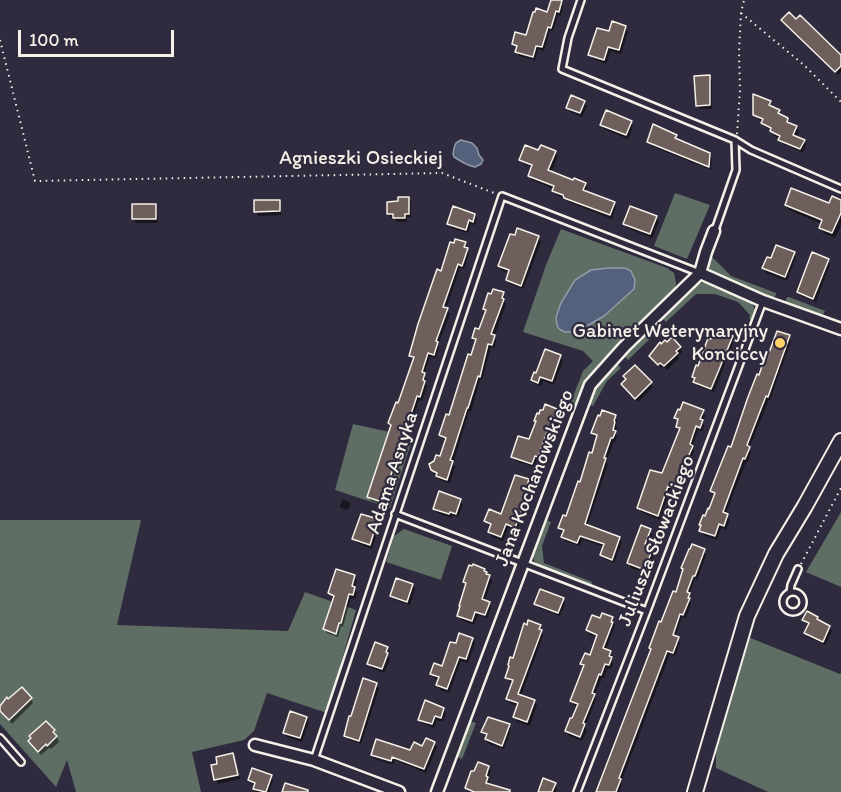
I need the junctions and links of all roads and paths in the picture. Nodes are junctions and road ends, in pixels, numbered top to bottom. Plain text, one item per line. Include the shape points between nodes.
1 (581, 0) edge
2 (744, 0) edge
3 (741, 13) junction
4 (0, 40) edge
5 (841, 102) edge
6 (735, 140) junction
7 (841, 189) edge
8 (502, 196) junction
9 (714, 231) joint
10 (700, 273) junction
11 (763, 300) junction
12 (841, 329) edge
13 (841, 441) edge
14 (841, 488) edge
15 (395, 514) junction
16 (522, 564) junction
17 (798, 569) joint
18 (790, 592) dead end
19 (646, 611) junction
20 (0, 738) edge
21 (255, 745) dead end
22 (314, 760) junction
23 (21, 762) dead end
24 (399, 792) edge
25 (436, 792) edge
26 (577, 792) edge
27 (695, 792) edge

1 - 6 lane via 562,69
2 - 3 path
3 - 5 path via 804,65
3 - 6 path
4 - 8 path, Agnieszki Osieckiej via 35,181 442,173
6 - 7 lane
6 - 9 lane, Jana Kochanowskiego via 736,170
8 - 10 lane
8 - 15 lane, Adama Asnyka
9 - 10 street, Jana Kochanowskiego
10 - 11 street
10 - 16 street, Jana Kochanowskiego via 590,385
11 - 12 street
11 - 19 lane, Juliusza Słowackiego
13 - 27 street via 776,554 747,616
14 - 17 path
15 - 16 lane
15 - 22 lane, Adama Asnyka
16 - 19 lane
16 - 25 street, Jana Kochanowskiego
17 - 18 lane
19 - 26 lane, Juliusza Słowackiego
20 - 23 lane
21 - 22 street
22 - 24 street

